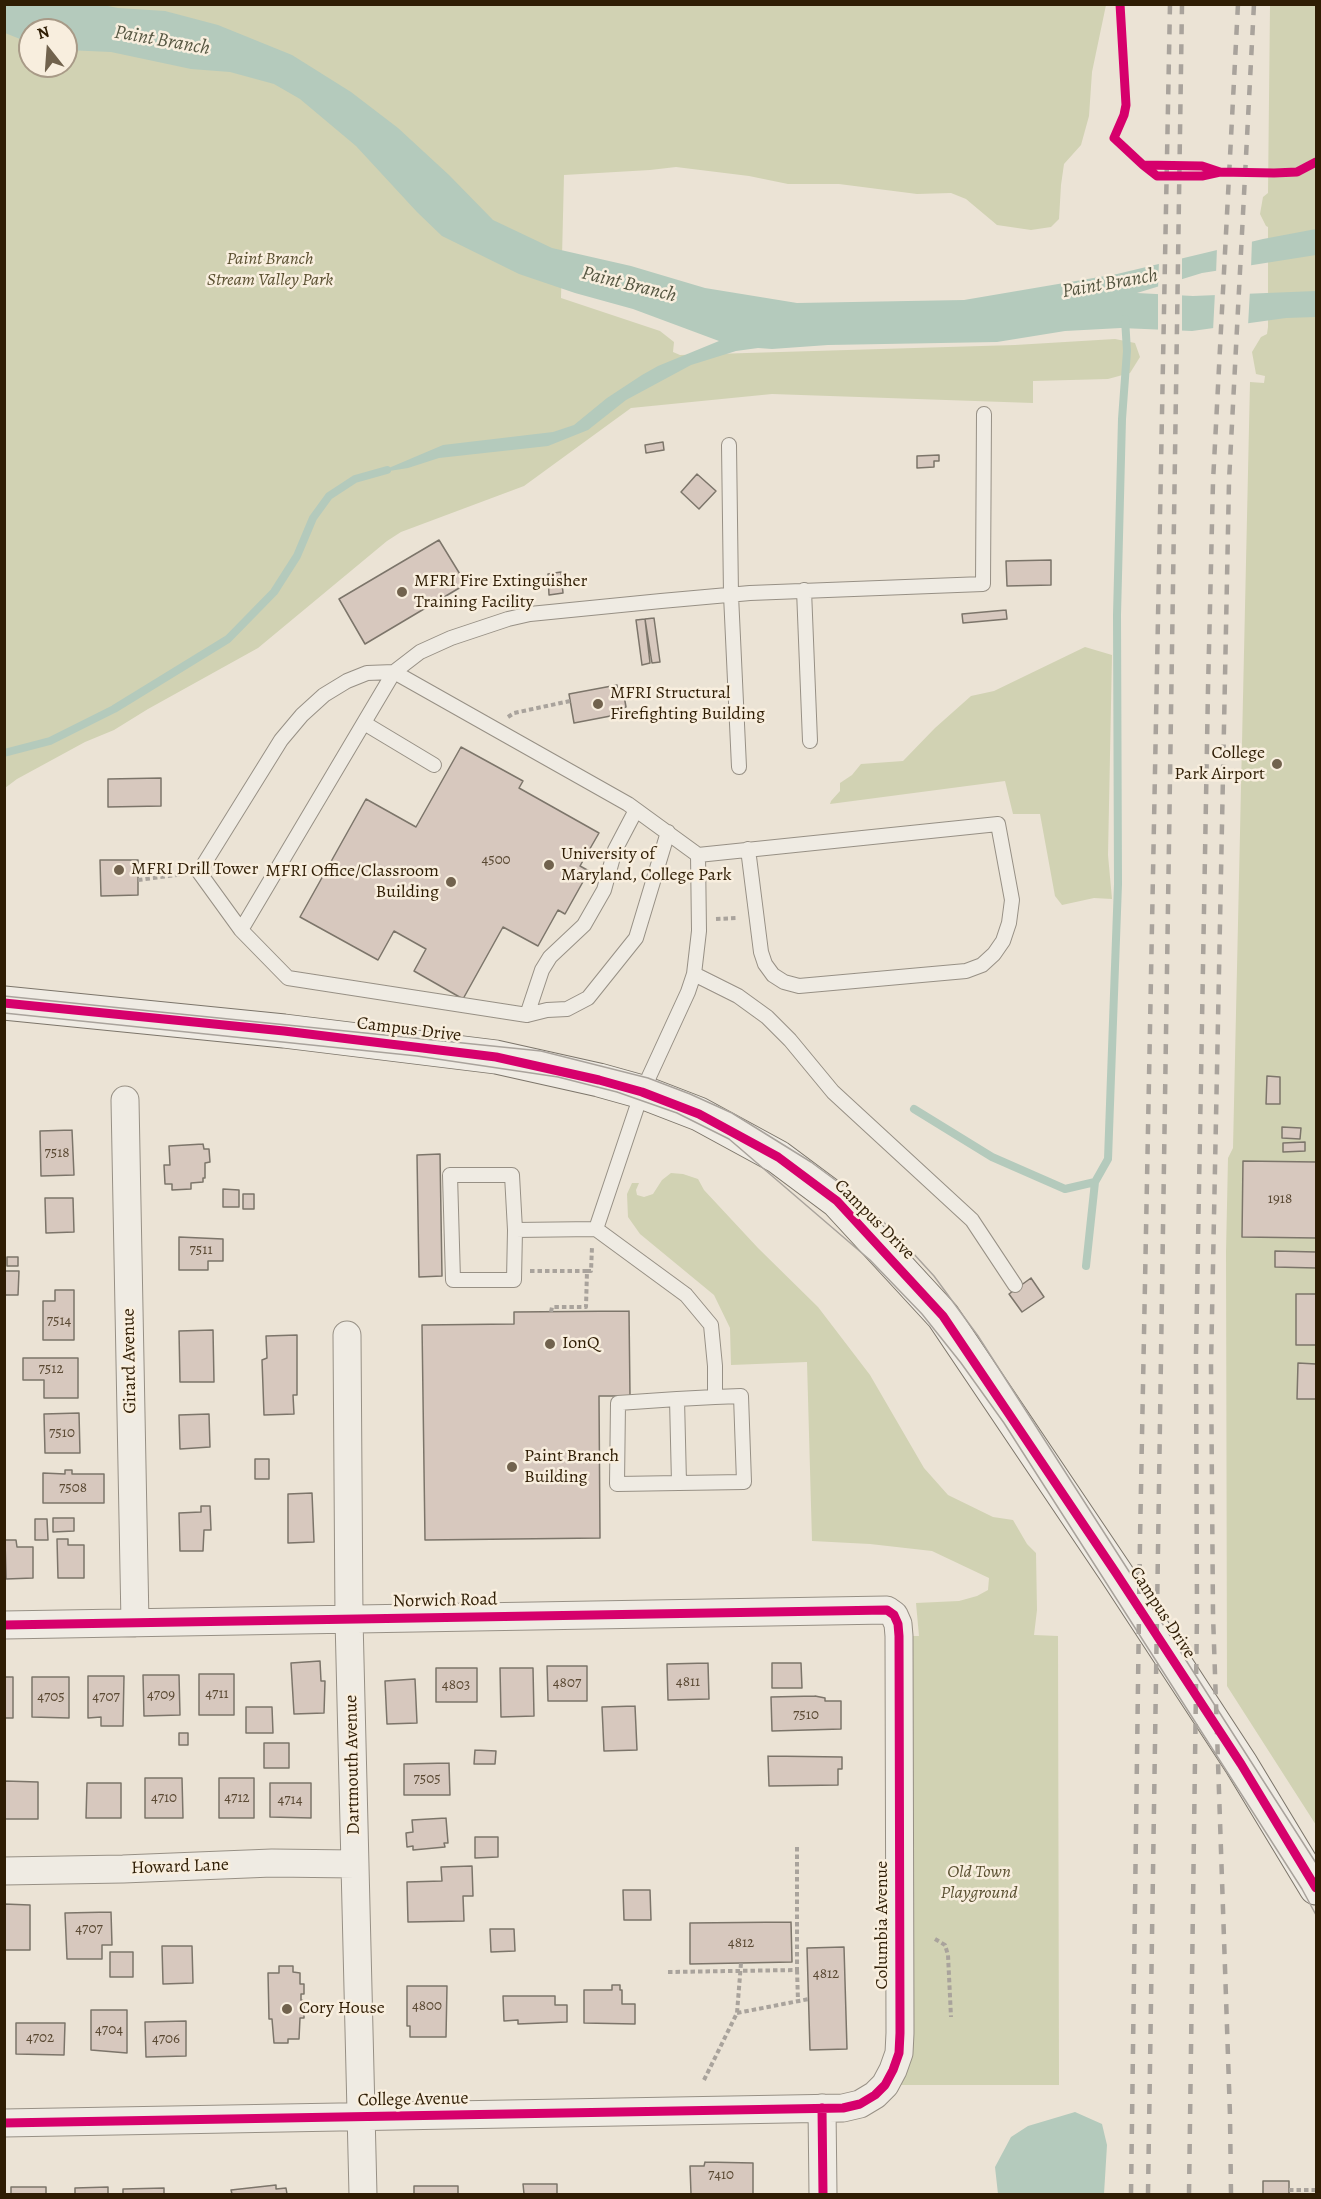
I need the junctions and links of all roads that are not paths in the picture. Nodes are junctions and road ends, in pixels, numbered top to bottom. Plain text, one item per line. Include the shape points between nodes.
1 (984, 414) dead end
2 (729, 446) dead end
3 (804, 590) junction
4 (731, 595) junction
5 (394, 672) junction
6 (364, 723) junction
7 (810, 741) dead end
8 (434, 765) dead end
9 (739, 767) dead end
10 (636, 810) junction
11 (668, 832) junction
12 (748, 849) junction
13 (698, 855) junction
14 (242, 930) junction
15 (694, 974) junction
16 (4, 1003) edge
17 (527, 1015) junction
18 (642, 1092) junction
19 (125, 1100) dead end
20 (596, 1229) junction
21 (515, 1230) junction
22 (1015, 1285) dead end
23 (347, 1335) dead end
24 (715, 1397) junction
25 (677, 1399) junction
26 (679, 1483) junction
27 (886, 1610) joint
28 (349, 1619) junction
29 (135, 1623) junction
30 (4, 1625) edge
31 (356, 1864) junction
32 (4, 1871) edge
33 (1317, 1888) edge
34 (822, 2108) junction
35 (362, 2118) junction
36 (4, 2123) edge
37 (363, 2194) edge
38 (823, 2194) edge

1 - 3 lane via 983,584
2 - 4 lane
3 - 4 lane
3 - 7 lane
4 - 5 lane via 508,619 450,638 420,652
4 - 9 lane
5 - 6 lane
5 - 10 lane
5 - 14 lane via 367,673 347,681 302,715 282,740 199,872
6 - 8 lane
6 - 14 lane
10 - 11 lane
10 - 17 lane via 615,850 604,890 584,925 550,957
11 - 13 lane
11 - 17 lane via 636,938 588,998 567,1009
12 - 12 lane via 998,824 1012,900 1009,923 994,954 982,965 966,971 799,986 784,982 773,975 761,952
12 - 13 lane
13 - 15 lane via 699,931
14 - 17 lane via 288,978
15 - 18 lane
15 - 22 lane via 738,996 767,1017 833,1092 972,1220
16 - 18 main road, Campus Drive via 496,1057
18 - 20 lane
18 - 33 main road, Campus Drive via 699,1114 787,1163 837,1201 943,1316 1116,1573
19 - 29 street, Girard Avenue
20 - 21 lane
20 - 24 lane via 686,1295 711,1325
21 - 21 lane via 512,1175 450,1175 453,1280 514,1280
23 - 28 street, Dartmouth Avenue
24 - 25 lane
24 - 26 lane via 741,1396 744,1482
25 - 26 lane
25 - 26 lane via 618,1403 617,1484
27 - 28 street, Norwich Road
27 - 34 street, Columbia Avenue via 894,1615 899,1636 898,2053 885,2085 875,2095 860,2104
28 - 29 street, Norwich Road
28 - 31 street, Dartmouth Avenue
29 - 30 street, Norwich Road
31 - 32 street, Howard Lane
31 - 35 street, Dartmouth Avenue
34 - 35 street, College Avenue
34 - 38 street
35 - 36 street, College Avenue
35 - 37 street, Dartmouth Avenue

